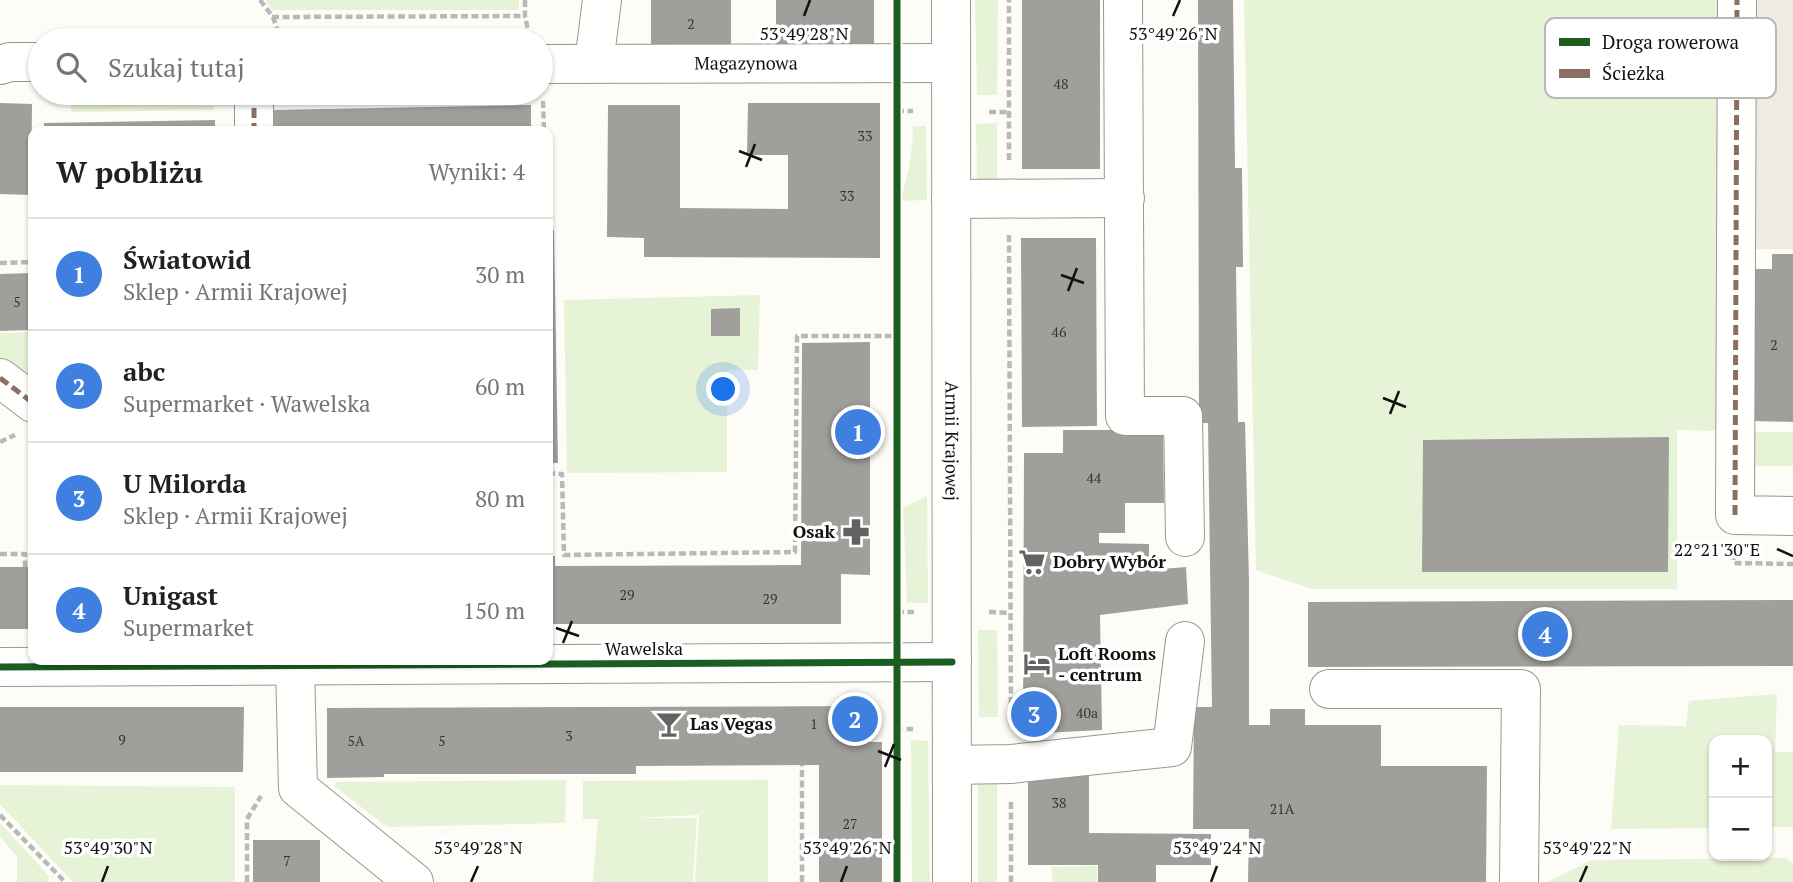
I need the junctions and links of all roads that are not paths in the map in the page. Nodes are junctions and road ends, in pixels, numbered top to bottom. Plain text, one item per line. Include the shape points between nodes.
1 (602, 0) edge
2 (951, 0) edge
3 (1123, 0) edge
4 (1737, 0) edge
5 (1737, 18) edge
6 (594, 63) junction
7 (951, 63) junction
8 (553, 74) edge
9 (1737, 98) edge
10 (254, 105) edge
11 (254, 126) edge
12 (1125, 198) junction
13 (951, 199) junction
14 (0, 378) edge
15 (28, 399) edge
16 (1793, 516) edge
17 (1185, 537) dead end
18 (1185, 641) dead end
19 (952, 662) junction
20 (553, 664) edge
21 (459, 665) edge
22 (295, 666) junction
23 (0, 667) edge
24 (1329, 689) dead end
25 (952, 765) junction
26 (414, 882) edge
27 (952, 882) edge
28 (1519, 882) edge

1 - 6 street
2 - 7 street, Armii Krajowej
3 - 12 street
4 - 5 street
6 - 7 street, Magazynowa
6 - 8 street, Magazynowa
7 - 13 street, Armii Krajowej
9 - 16 street via 1735,515
10 - 11 street
12 - 13 street
12 - 17 street via 1125,416 1183,416
13 - 19 street, Armii Krajowej
14 - 15 street
18 - 25 street via 1172,747 1011,764
19 - 20 street, Wawelska
19 - 25 street, Armii Krajowej
21 - 22 street, Wawelska
22 - 23 street, Wawelska
22 - 26 street via 298,788
24 - 28 street via 1521,689
25 - 27 street, Armii Krajowej

